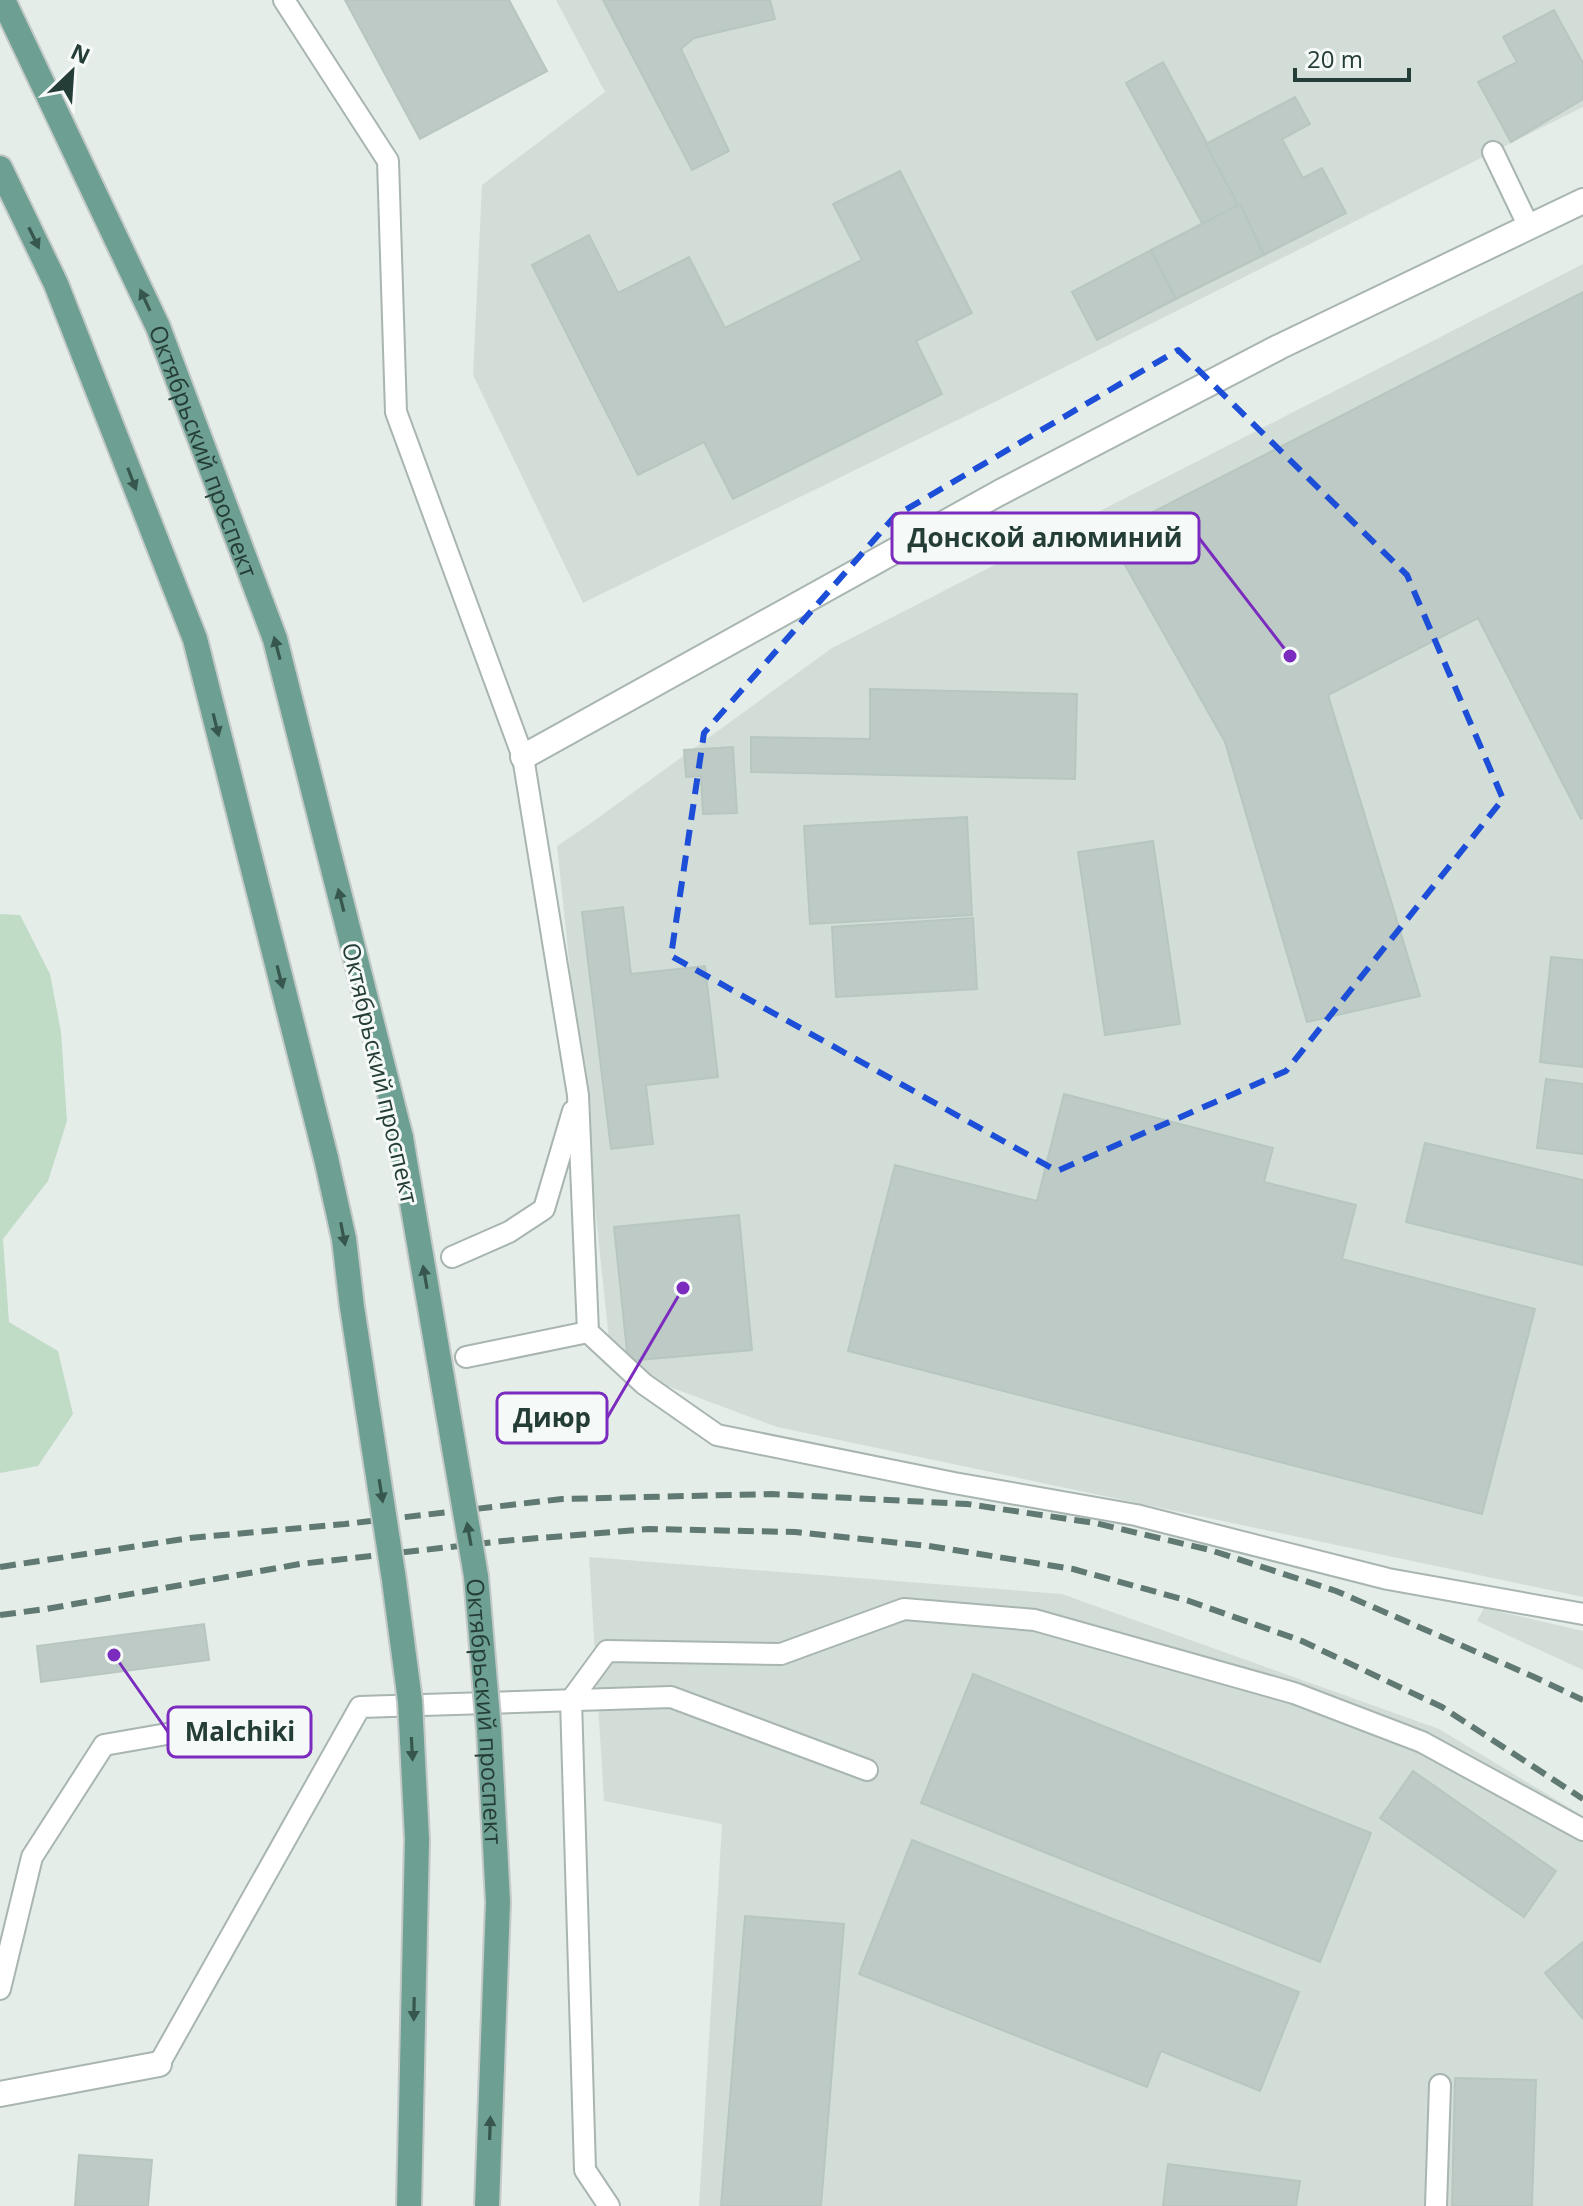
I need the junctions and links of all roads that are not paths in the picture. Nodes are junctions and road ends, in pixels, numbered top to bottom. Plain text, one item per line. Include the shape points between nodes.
1 (3, 0) edge
2 (284, 0) edge
3 (1493, 152) dead end
4 (0, 168) edge
5 (1583, 201) edge
6 (1529, 227) junction
7 (523, 757) junction
8 (578, 1095) junction
9 (452, 1257) dead end
10 (588, 1332) junction
11 (466, 1357) dead end
12 (1583, 1614) edge
13 (571, 1700) junction
14 (201, 1728) dead end
15 (867, 1770) dead end
16 (1583, 1830) edge
17 (0, 1989) edge
18 (159, 2064) joint
19 (1440, 2085) dead end
20 (0, 2094) edge
21 (409, 2206) edge
22 (487, 2206) edge
23 (609, 2206) edge
24 (1436, 2206) edge

22 -> 1 main road, Октябрьский проспект, bridge via 498,1902 489,1730 476,1576 401,1138 275,639 158,327
2 - 7 lane via 388,161 396,412
3 - 6 lane
4 -> 21 main road, bridge via 56,284 195,639 344,1239 410,1701 417,1839
5 - 6 street
6 - 7 street via 1279,347 999,493
7 - 8 lane
8 - 9 lane via 544,1209 509,1232
8 - 10 lane
10 - 11 lane
10 - 12 lane via 644,1384 717,1435 1136,1515 1388,1579
13 - 15 lane via 671,1697
13 - 16 lane via 607,1651 781,1654 904,1609 1035,1620 1294,1693 1422,1742
13 - 18 lane via 360,1707
13 - 23 lane via 585,2170
14 - 17 lane via 104,1745 32,1857
18 - 20 street
19 - 24 lane

